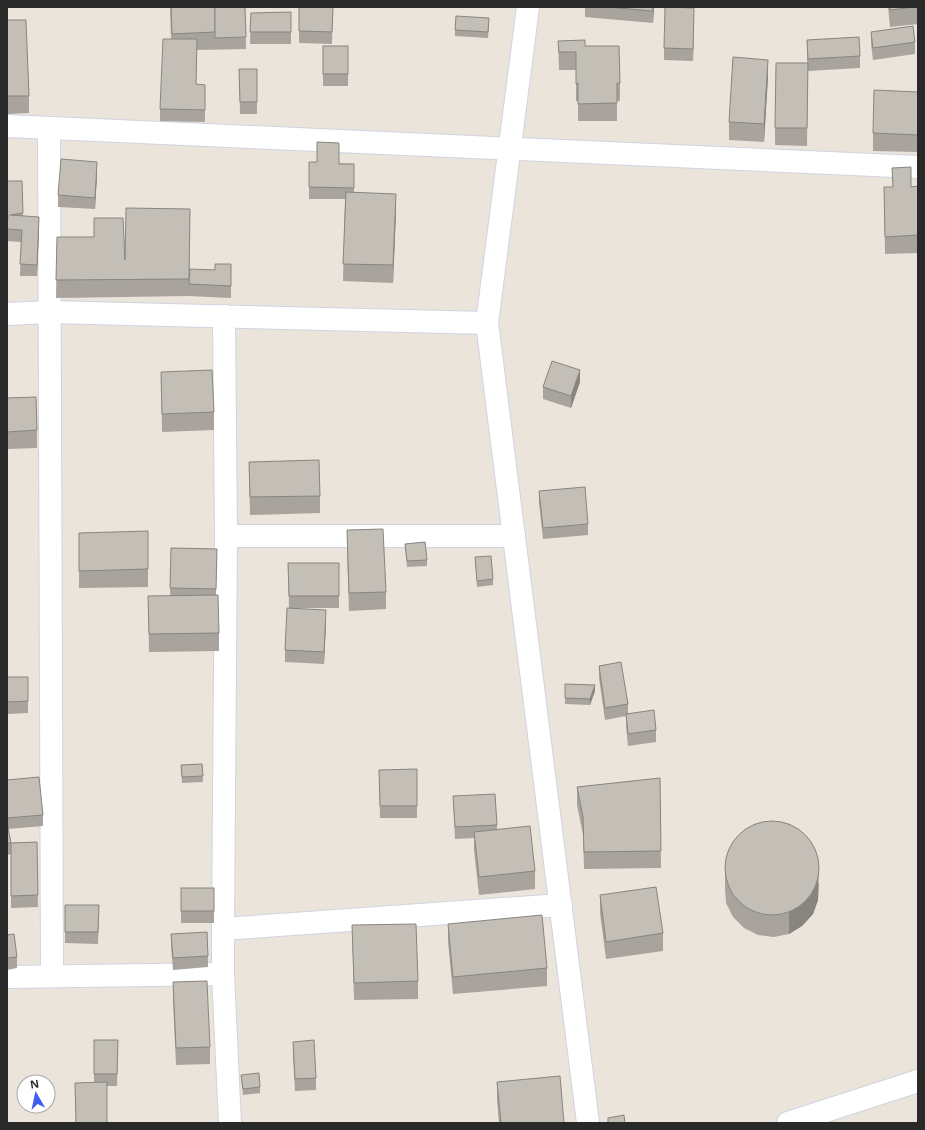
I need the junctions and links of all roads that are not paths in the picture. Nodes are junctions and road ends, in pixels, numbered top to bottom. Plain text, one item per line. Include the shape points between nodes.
1 (528, 7) edge
2 (7, 126) edge
3 (49, 128) junction
4 (510, 149) junction
5 (918, 167) edge
6 (50, 312) junction
7 (7, 314) edge
8 (224, 316) junction
9 (487, 323) junction
10 (226, 536) junction
11 (514, 536) junction
12 (561, 905) junction
13 (223, 929) junction
14 (223, 974) junction
15 (52, 976) junction
16 (7, 977) edge
17 (918, 1081) edge
18 (230, 1123) edge
19 (588, 1123) edge
20 (788, 1123) edge

1 - 4 street
2 - 3 street
3 - 4 street
3 - 6 street
4 - 5 street
4 - 9 street
6 - 7 street
6 - 8 street
6 - 15 street
8 - 9 street
8 - 10 street
9 - 11 street
10 - 11 street
10 - 13 street
11 - 12 street
12 - 13 street
12 - 19 street
13 - 14 street
14 - 15 street
14 - 18 street
15 - 16 street
17 - 20 street

